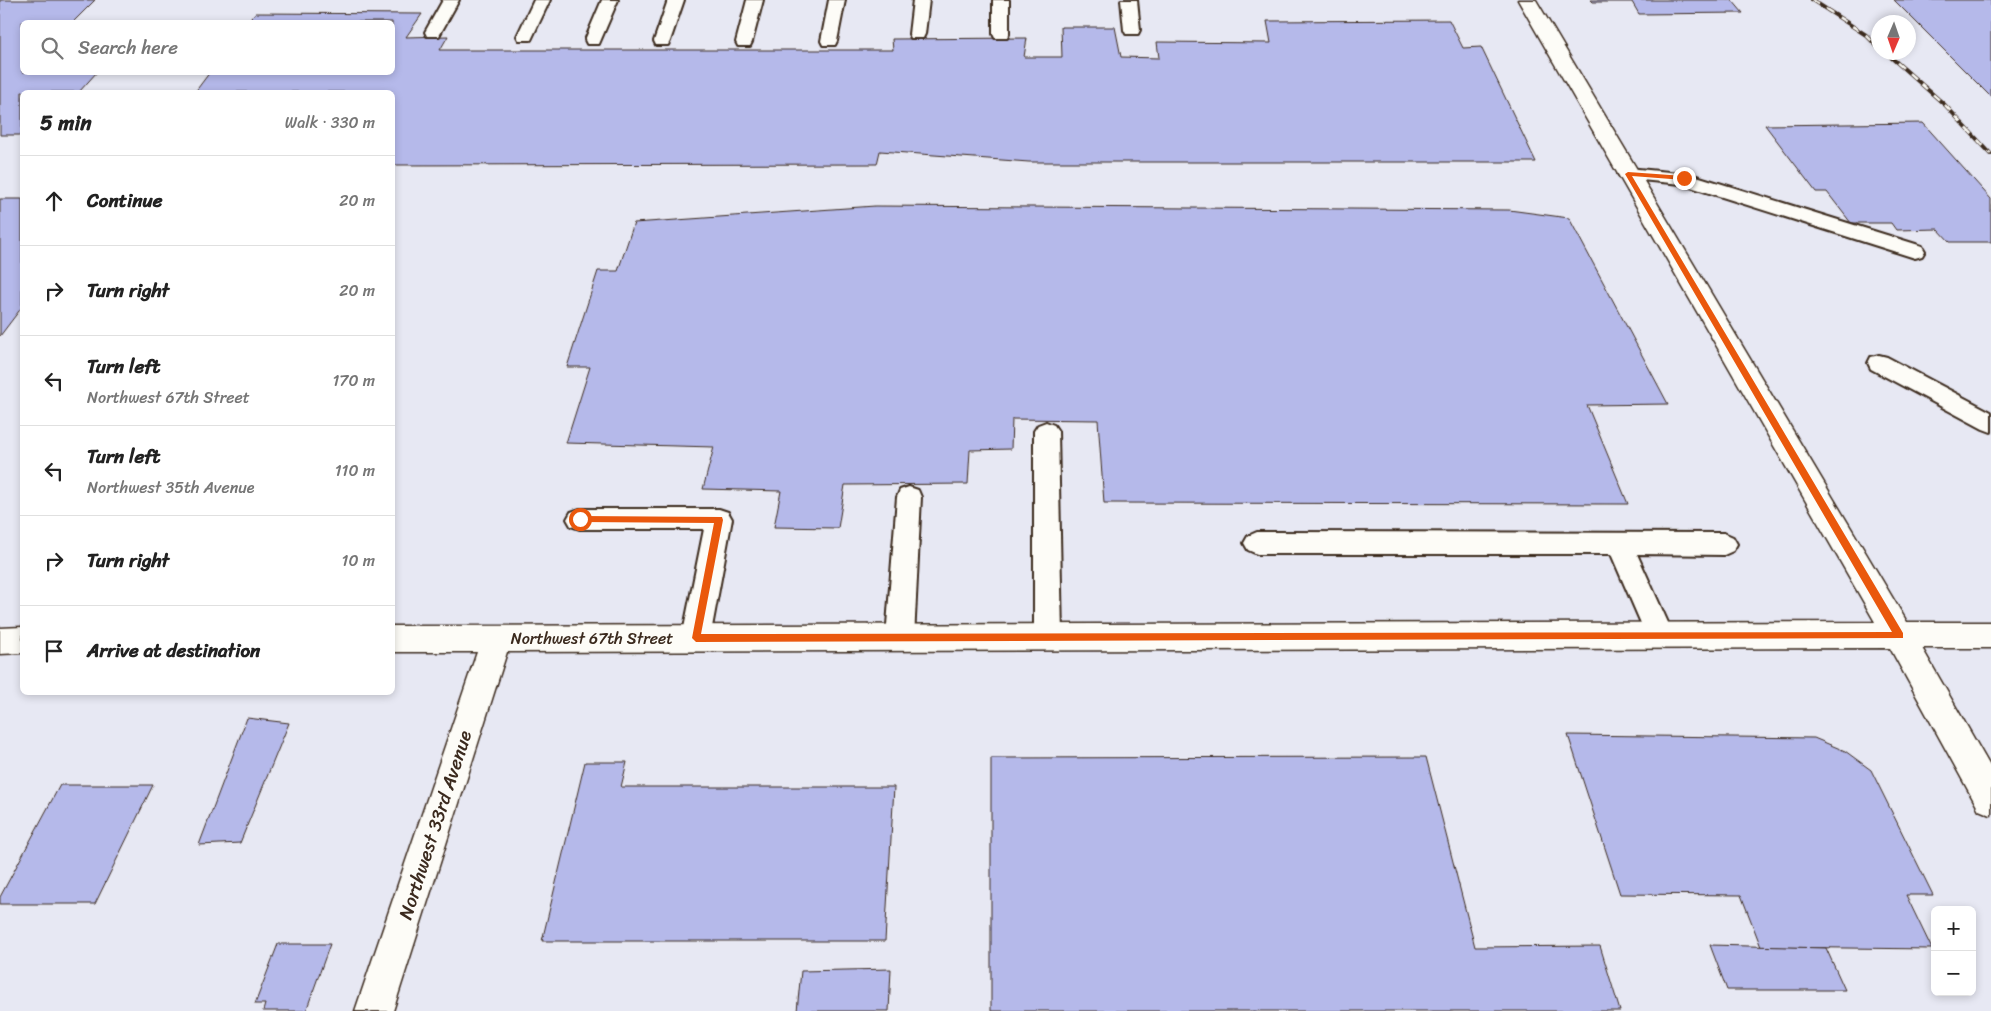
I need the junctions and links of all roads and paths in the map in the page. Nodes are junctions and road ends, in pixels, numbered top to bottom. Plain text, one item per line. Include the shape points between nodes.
1 (451, 0) edge
2 (542, 0) edge
3 (610, 0) edge
4 (676, 0) edge
5 (755, 0) edge
6 (837, 0) edge
7 (921, 0) edge
8 (1001, 0) edge
9 (1128, 0) edge
10 (1527, 0) edge
11 (1132, 30) dead end
12 (433, 32) dead end
13 (917, 34) dead end
14 (1001, 34) dead end
15 (525, 36) dead end
16 (593, 40) dead end
17 (662, 41) dead end
18 (829, 41) dead end
19 (744, 42) dead end
20 (1628, 174) junction
21 (1915, 252) dead end
22 (1879, 363) dead end
23 (1991, 423) edge
24 (1046, 431) dead end
25 (909, 498) dead end
26 (580, 519) dead end
27 (1257, 543) dead end
28 (1619, 544) junction
29 (1724, 544) dead end
30 (1991, 635) edge
31 (1660, 636) junction
32 (1899, 636) junction
33 (1048, 637) junction
34 (696, 638) junction
35 (900, 638) junction
36 (395, 639) edge
37 (496, 639) junction
38 (20, 640) edge
39 (0, 641) edge
40 (1991, 799) edge
41 (374, 1011) edge

1 - 12 lane
2 - 15 lane
3 - 16 lane
4 - 17 lane
5 - 19 lane
6 - 18 lane
7 - 13 lane
8 - 14 lane
9 - 11 lane
10 - 20 street
20 - 21 lane via 1684,178
20 - 32 street
22 - 23 lane
24 - 33 lane
25 - 35 lane
26 - 34 lane via 719,520
27 - 28 lane
28 - 29 lane
28 - 31 lane
30 - 32 street, Northwest 67th Street
31 - 32 street, Northwest 67th Street
31 - 33 street, Northwest 67th Street
32 - 40 street
33 - 35 street, Northwest 67th Street
34 - 35 street, Northwest 67th Street
34 - 37 street, Northwest 67th Street
36 - 37 street, Northwest 67th Street
37 - 41 street, Northwest 33rd Avenue
38 - 39 street

